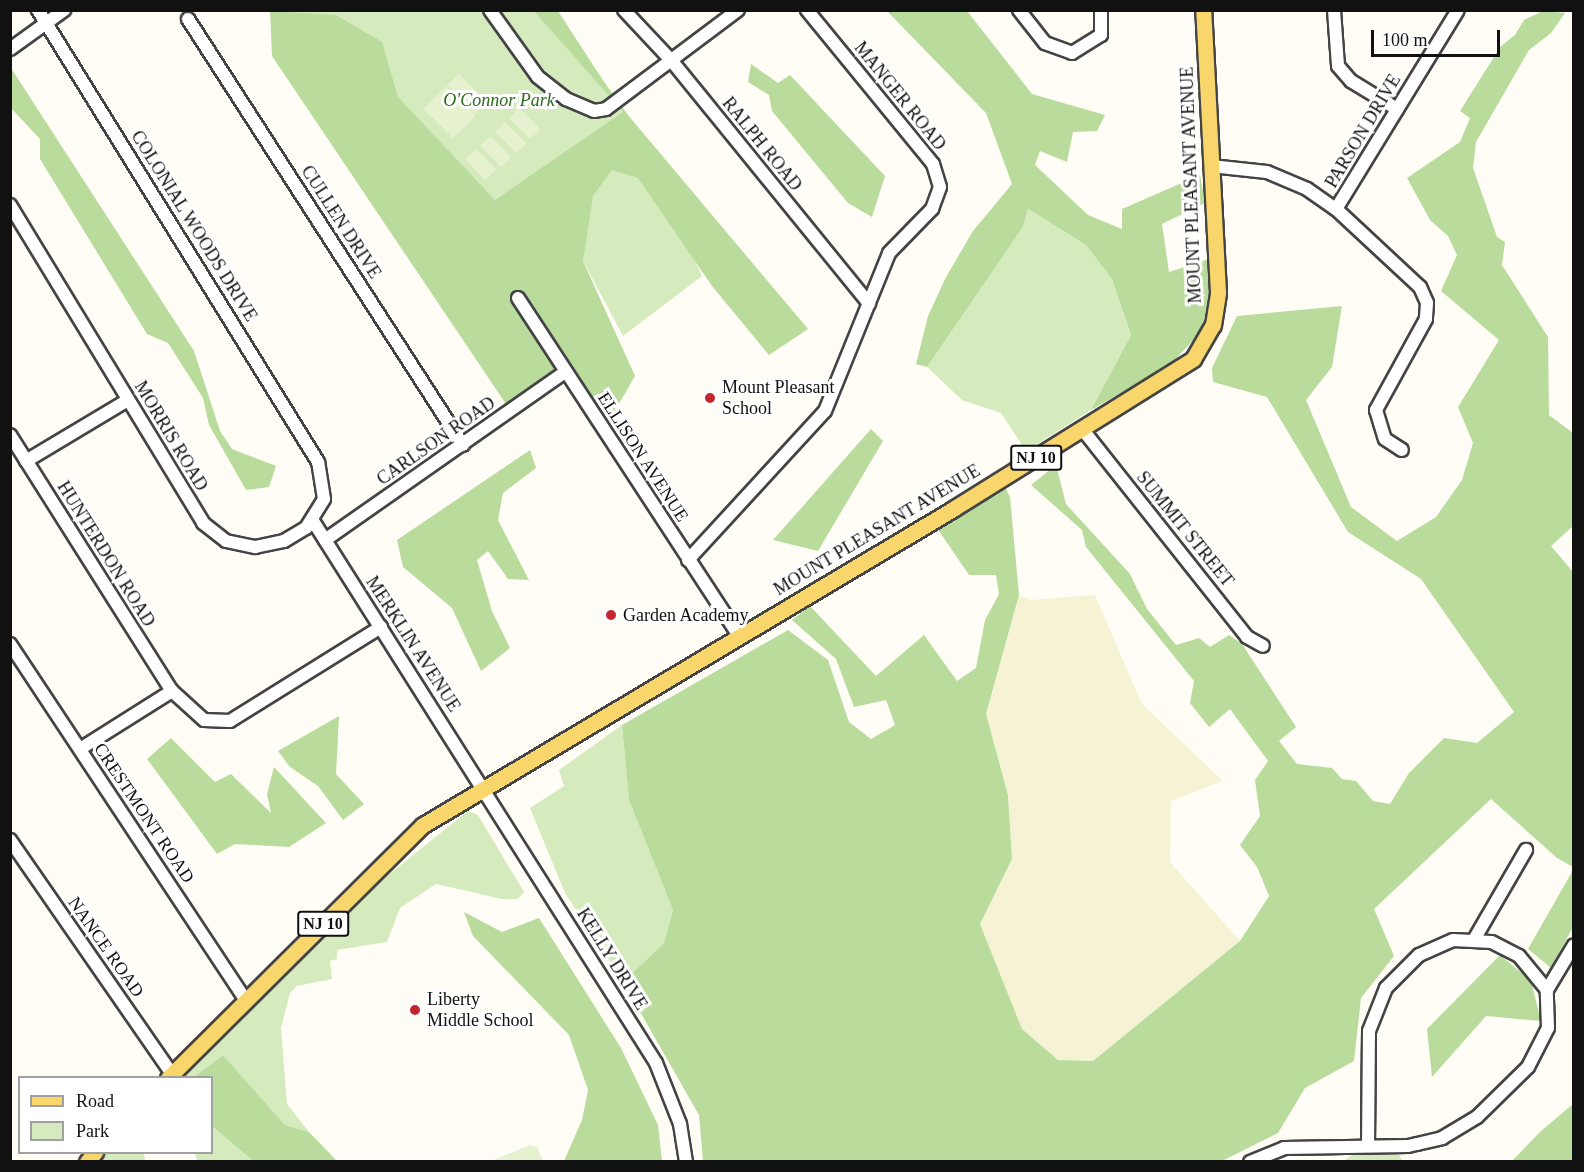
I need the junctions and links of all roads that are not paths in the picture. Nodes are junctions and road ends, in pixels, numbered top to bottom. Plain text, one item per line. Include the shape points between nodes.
1 (38, 10) edge
2 (64, 10) edge
3 (490, 10) edge
4 (624, 10) edge
5 (738, 10) edge
6 (807, 10) edge
7 (1019, 10) edge
8 (1101, 10) edge
9 (1203, 10) edge
10 (1334, 10) edge
11 (1458, 10) edge
12 (188, 19) dead end
13 (46, 22) junction
14 (10, 50) edge
15 (671, 60) junction
16 (1397, 109) junction
17 (1210, 166) junction
18 (10, 205) edge
19 (1336, 209) junction
20 (518, 298) dead end
21 (869, 304) junction
22 (566, 371) junction
23 (128, 400) junction
24 (1083, 430) junction
25 (10, 435) edge
26 (463, 445) junction
27 (1402, 450) dead end
28 (26, 461) junction
29 (313, 521) junction
30 (325, 540) junction
31 (688, 560) junction
32 (381, 627) junction
33 (738, 634) junction
34 (10, 644) edge
35 (1263, 646) dead end
36 (172, 691) junction
37 (80, 749) junction
38 (482, 786) junction
39 (10, 840) edge
40 (1526, 850) dead end
41 (1475, 938) junction
42 (1574, 945) edge
43 (1547, 990) junction
44 (247, 1002) junction
45 (170, 1076) edge
46 (1368, 1146) junction
47 (686, 1161) edge
48 (1250, 1161) edge

1 - 13 street, COLONIAL WOODS DRIVE
2 - 13 street
3 - 15 street via 538,77 582,109 606,109
4 - 15 street, RALPH ROAD
5 - 15 street
6 - 21 street, MANGER ROAD via 939,174 940,186 932,209 897,241
7 - 8 street via 1037,35 1059,51 1077,51 1101,35
9 - 17 main road, MOUNT PLEASANT AVENUE / NJ 10
10 - 16 street via 1338,66 1352,81
11 - 16 street, PARSON DRIVE
12 - 26 street, CULLEN DRIVE
13 - 14 street
13 - 29 street, COLONIAL WOODS DRIVE via 318,462 325,488
15 - 21 street, RALPH ROAD
16 - 19 street, PARSON DRIVE
17 - 19 street via 1250,168 1282,176
17 - 24 main road, MOUNT PLEASANT AVENUE / NJ 10 via 1218,292 1208,336 1181,370
18 - 23 street, MORRIS ROAD
19 - 27 street via 1419,287 1427,303 1421,328 1376,410 1385,439
20 - 22 street, ELLISON AVENUE
21 - 31 street, MANGER ROAD via 825,411
22 - 26 street, CARLSON ROAD
22 - 31 street, ELLISON AVENUE
23 - 28 street
23 - 29 street, MORRIS ROAD via 198,517 220,537 241,545 270,546 291,538
24 - 33 main road, MOUNT PLEASANT AVENUE / NJ 10
24 - 35 street, SUMMIT STREET via 1247,637
25 - 28 street, HUNTERDON ROAD
26 - 30 street, CARLSON ROAD
28 - 36 street, HUNTERDON ROAD
29 - 30 street, MERKLIN AVENUE
30 - 32 street, MERKLIN AVENUE
31 - 33 street, ELLISON AVENUE
32 - 36 street, HUNTERDON ROAD via 230,721 204,720
32 - 38 street, MERKLIN AVENUE
33 - 38 main road, MOUNT PLEASANT AVENUE / NJ 10
34 - 37 street, CRESTMONT ROAD
36 - 37 street
37 - 44 street, CRESTMONT ROAD
38 - 44 main road, MOUNT PLEASANT AVENUE / NJ 10 via 423,825 394,850
38 - 47 street, KELLY DRIVE via 656,1063 680,1124
39 - 45 street, NANCE ROAD
40 - 41 street
41 - 43 street via 1520,956
41 - 46 street via 1441,943 1419,955 1379,1000 1369,1031
42 - 43 street
43 - 46 street via 1548,1028 1538,1054 1477,1117 1429,1142
44 - 45 main road, MOUNT PLEASANT AVENUE / NJ 10
46 - 48 street via 1284,1148

